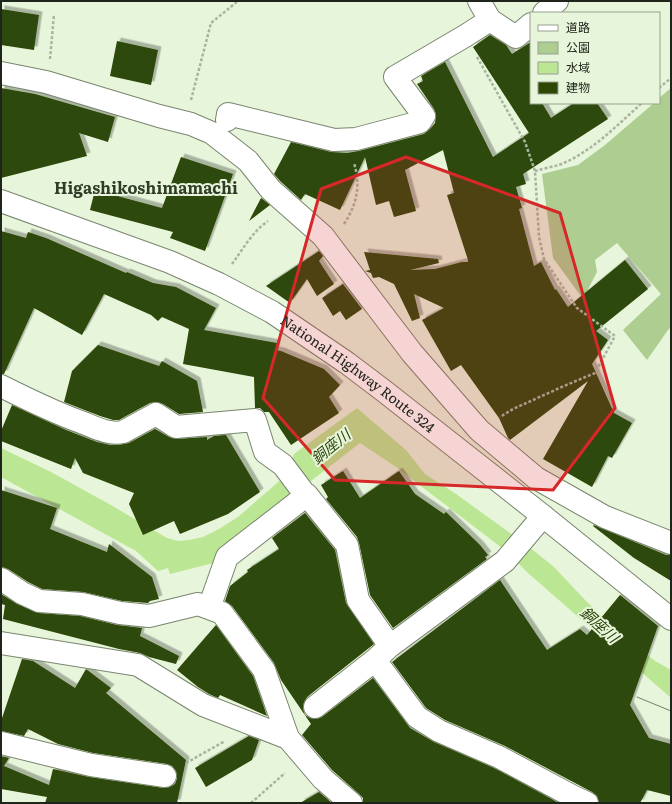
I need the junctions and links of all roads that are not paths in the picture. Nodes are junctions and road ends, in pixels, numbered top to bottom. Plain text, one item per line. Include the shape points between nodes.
1 (557, 1) edge
2 (485, 10) edge
3 (545, 12) edge
4 (530, 25) edge
5 (1, 73) edge
6 (227, 120) dead end
7 (1, 201) edge
8 (1, 386) edge
9 (305, 494) junction
10 (544, 516) junction
11 (671, 543) edge
12 (1, 579) edge
13 (209, 608) junction
14 (671, 620) edge
15 (1, 643) edge
16 (383, 653) junction
17 (315, 706) dead end
18 (288, 738) junction
19 (1, 743) edge
20 (165, 776) road end
21 (351, 803) edge
22 (587, 803) edge

1 - 3 main road
2 - 4 main road via 516,37
2 - 6 main road via 465,36 395,77 424,116 420,122 356,139 334,140 228,114
5 - 11 main road via 46,82 191,124 212,133 248,161 271,190 323,236 412,353 479,430 536,478 605,517
7 - 10 main road, National Highway Route 324 via 170,262 272,312 347,363
8 - 9 main road via 47,409 102,431 122,432 156,414 176,427 256,420 265,452 283,465
9 - 13 main road via 227,557
9 - 16 main road via 346,545 358,600
10 - 14 main road, National Highway Route 324
10 - 16 main road via 505,561
12 - 13 main road via 39,601 82,604 120,613 149,616 198,604
13 - 18 main road via 222,613 264,670
15 - 18 main road via 138,665 203,705
16 - 17 main road
16 - 22 main road via 417,717 440,731 500,756
18 - 21 main road via 323,779
19 - 20 main road via 91,765

